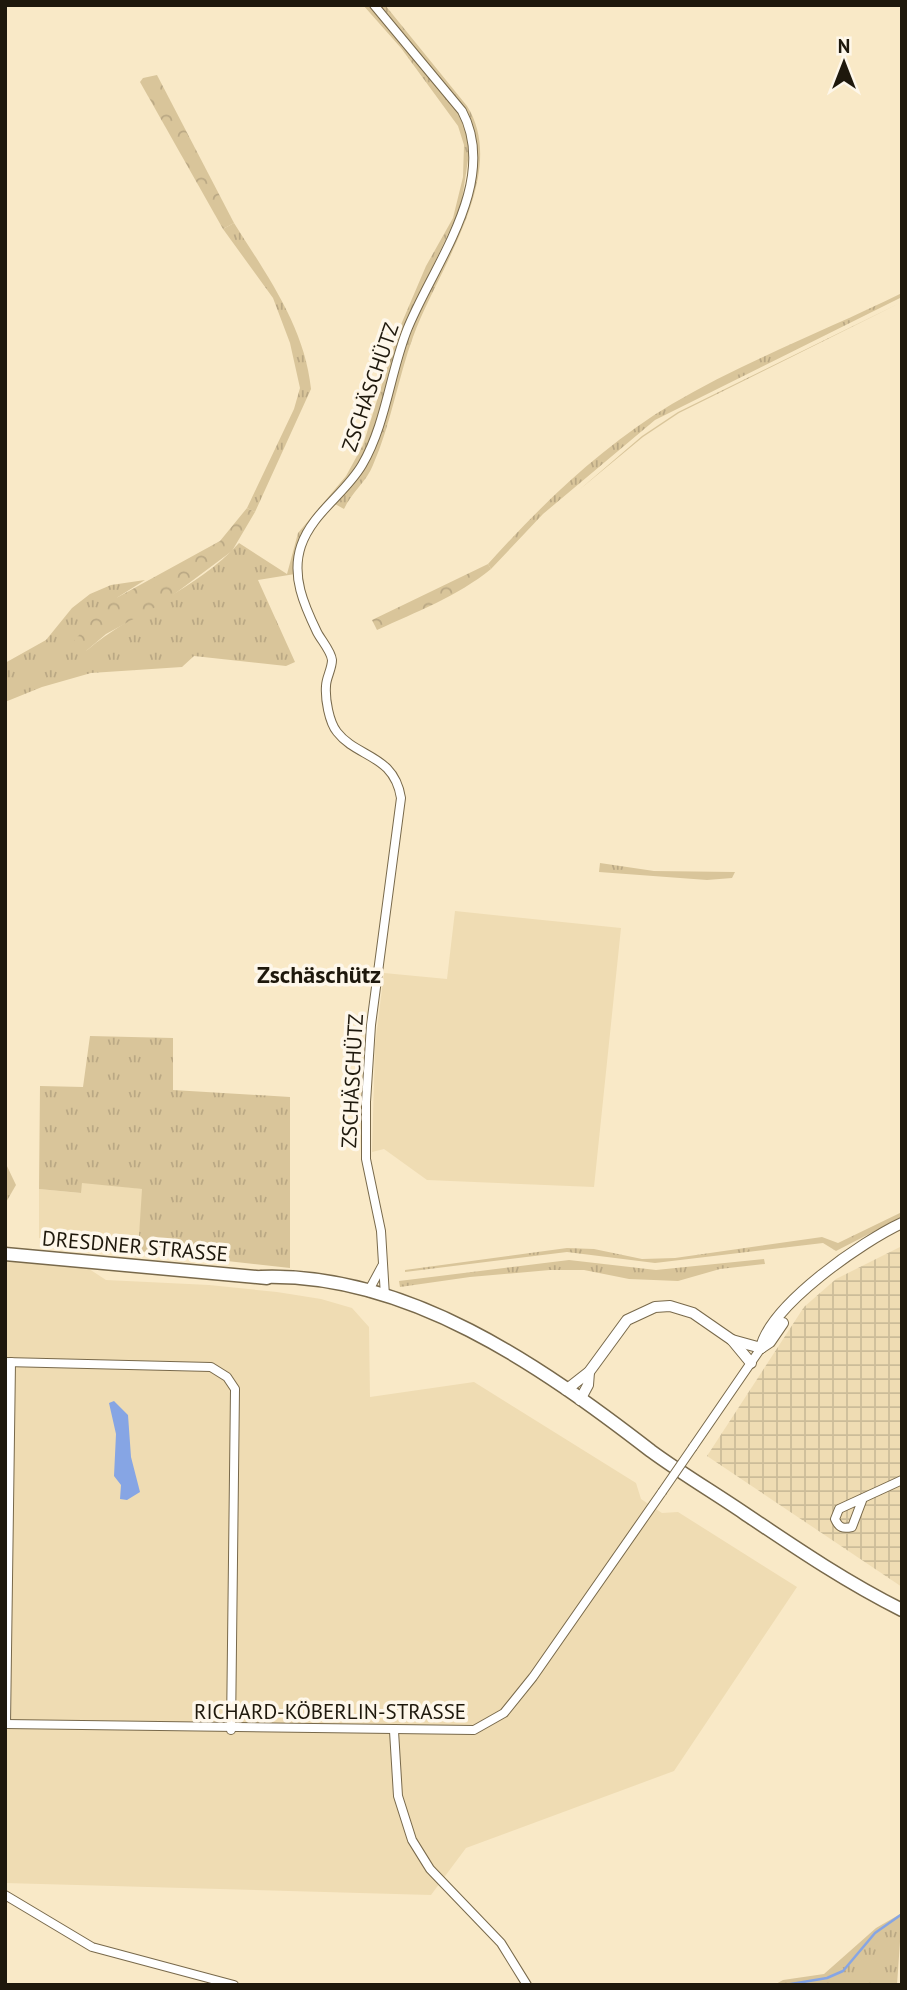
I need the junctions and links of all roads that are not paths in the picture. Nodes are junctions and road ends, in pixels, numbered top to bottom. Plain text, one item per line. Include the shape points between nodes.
1 (374, 5) edge
2 (902, 1223) edge
3 (5, 1254) edge
4 (382, 1266) junction
5 (368, 1292) junction
6 (385, 1296) junction
7 (732, 1340) junction
8 (761, 1348) junction
9 (8, 1362) edge
10 (751, 1363) junction
11 (589, 1372) junction
12 (566, 1390) junction
13 (580, 1400) junction
14 (902, 1480) edge
15 (863, 1498) dead end
16 (902, 1610) edge
17 (6, 1724) edge
18 (231, 1730) junction
19 (394, 1731) junction
20 (5, 1895) edge
21 (234, 1985) edge
22 (527, 1985) edge

1 - 4 street, ZSCHÄSCHÜTZ via 461,111 470,127 472,147 464,206 407,330 371,446 357,472 311,526 297,569 305,602 332,661 325,687 336,731 388,770 401,799 368,1066 366,1159 381,1231
2 - 8 street via 847,1255 803,1294
3 - 5 main road, DRESDNER STRASSE via 333,1284
4 - 5 street, ZSCHÄSCHÜTZ
4 - 6 street, ZSCHÄSCHÜTZ
5 - 6 main road, DRESDNER STRASSE
6 - 12 main road, DRESDNER STRASSE via 455,1323
7 - 8 street
7 - 10 street
7 - 11 street via 681,1308 646,1308 617,1331
8 - 10 street, RICHARD-KÖBERLIN-STRASSE
9 - 17 street
9 - 18 street via 211,1367 235,1389
10 - 19 street, RICHARD-KÖBERLIN-STRASSE, bridge via 504,1713 474,1730
11 - 12 street
11 - 13 street
12 - 13 main road, DRESDNER STRASSE
13 - 16 main road, DRESDNER STRASSE via 590,1413 853,1586
14 - 15 street
17 - 18 street, RICHARD-KÖBERLIN-STRASSE
18 - 19 street, RICHARD-KÖBERLIN-STRASSE
19 - 22 street via 398,1796 412,1840 430,1869 501,1943
20 - 21 street via 92,1947

